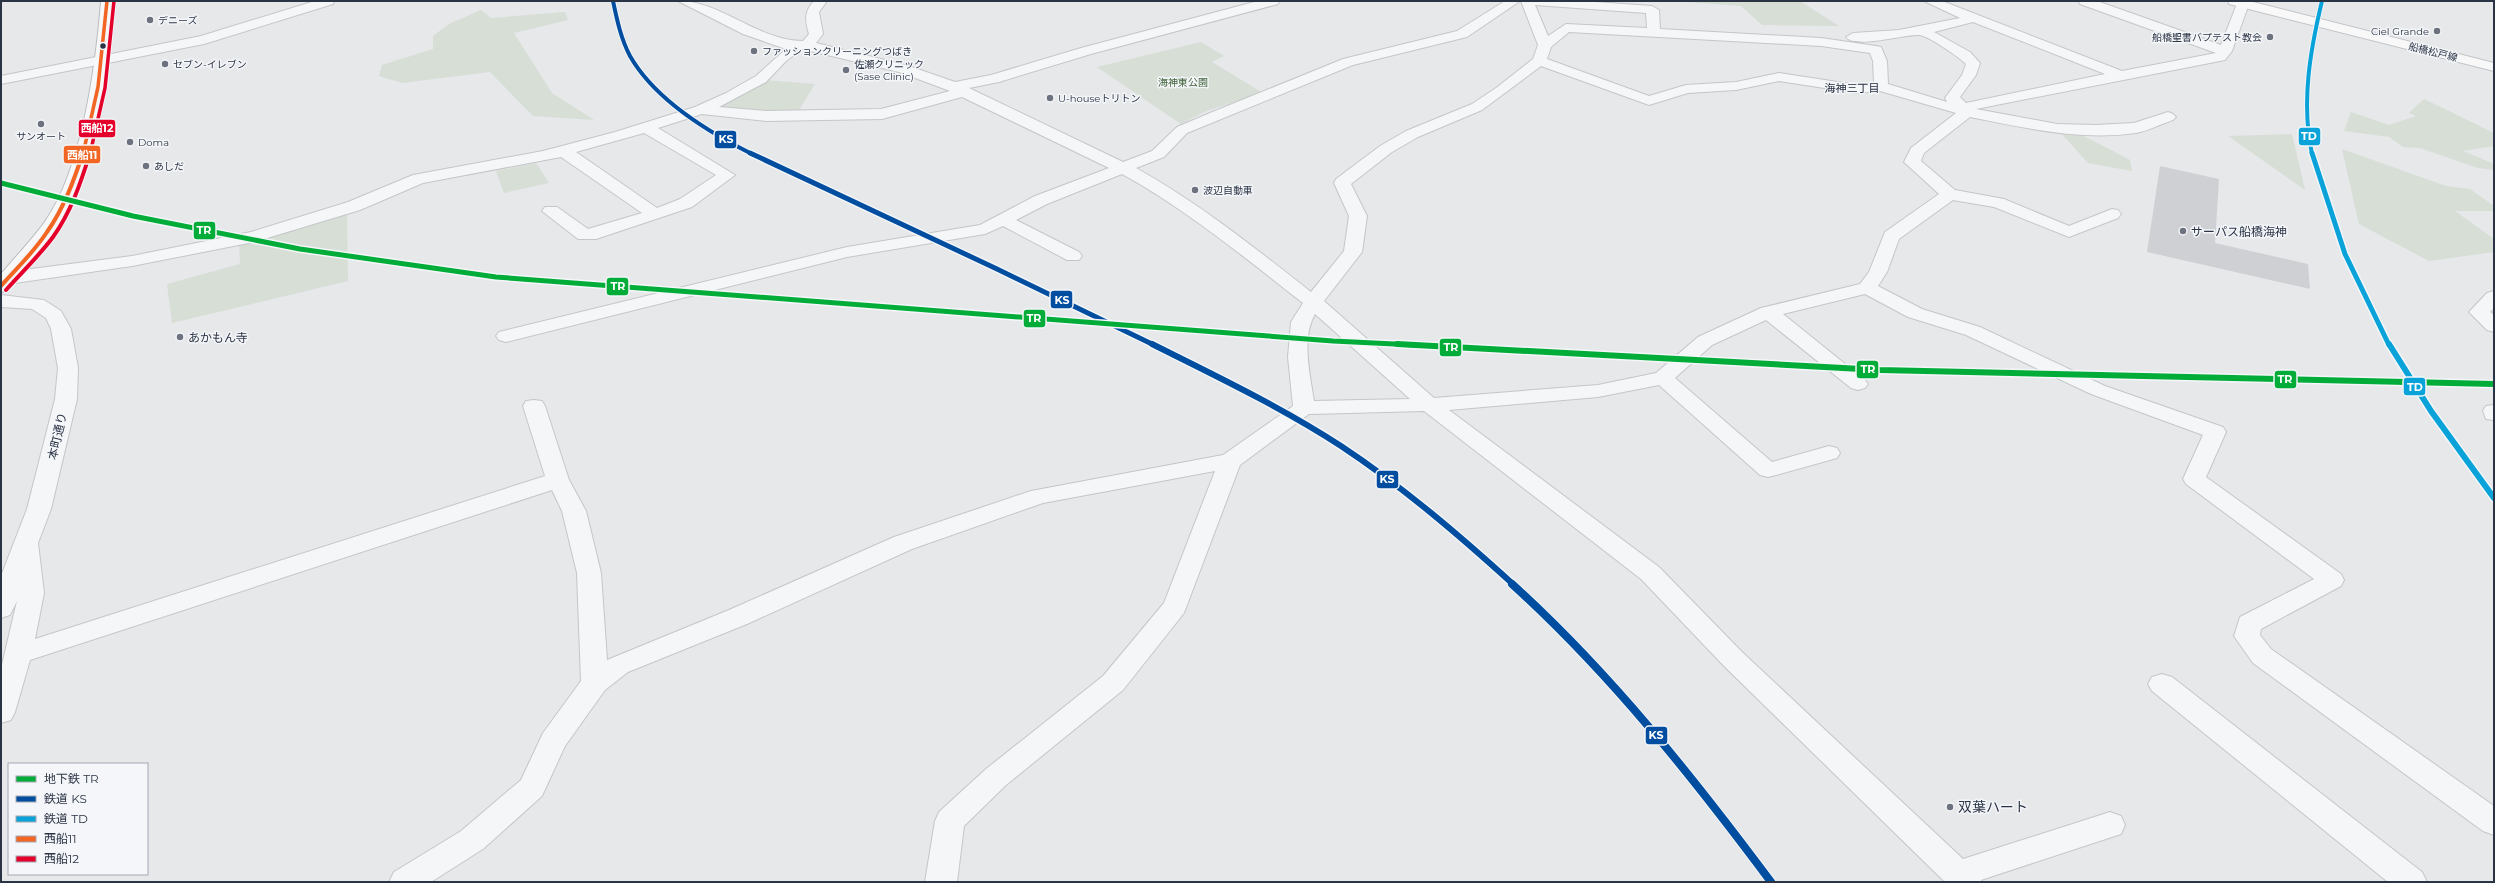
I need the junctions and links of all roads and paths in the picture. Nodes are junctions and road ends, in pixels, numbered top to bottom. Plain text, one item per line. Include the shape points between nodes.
1 (107, 1) edge
2 (328, 1) edge
3 (684, 1) edge
4 (822, 1) edge
5 (1273, 1) edge
6 (1514, 1) edge
7 (1527, 1) edge
8 (1930, 1) edge
9 (2085, 1) edge
10 (2240, 2) edge
11 (1251, 3) edge
12 (1974, 18) junction
13 (1654, 30) junction
14 (1923, 31) junction
15 (1545, 45) junction
16 (802, 46) junction
17 (2224, 50) junction
18 (103, 61) junction
19 (1539, 61) junction
20 (2494, 67) edge
21 (2124, 76) junction
22 (1, 80) edge
23 (1881, 87) junction
24 (958, 89) junction
25 (700, 110) junction
26 (1967, 112) junction
27 (2168, 117) dead end
28 (645, 127) junction
29 (563, 151) junction
30 (1125, 169) junction
31 (1950, 194) junction
32 (551, 211) dead end
33 (656, 214) junction
34 (2112, 214) dead end
35 (1004, 220) junction
36 (1073, 256) dead end
37 (6, 276) edge
38 (1867, 288) junction
39 (2494, 297) edge
40 (1, 301) edge
41 (1313, 302) junction
42 (1768, 312) junction
43 (2494, 326) edge
44 (506, 336) dead end
45 (1663, 378) junction
46 (1858, 384) dead end
47 (1429, 405) junction
48 (534, 406) dead end
49 (1304, 408) junction
50 (1830, 453) dead end
51 (1230, 461) junction
52 (558, 480) junction
53 (28, 538) junction
54 (8, 582) edge
55 (1, 609) edge
56 (19, 654) junction
57 (595, 683) junction
58 (2162, 684) dead end
59 (1, 712) edge
60 (2494, 822) edge
61 (2110, 825) dead end
62 (1961, 878) edge
63 (405, 882) edge
64 (941, 882) edge
65 (2411, 882) edge

1 - 18 main road
2 - 18 street via 204,40
3 - 16 street via 748,31
4 - 16 street via 814,7 810,17 816,34
5 - 11 street
6 - 30 street via 1462,34 1348,62 1214,116 1182,130 1158,154
7 - 13 street via 1652,10
7 - 15 street
8 - 12 street
9 - 17 street
10 - 17 street
10 - 20 main road, 船橋松戸線
11 - 24 street
12 - 14 street
12 - 21 street
13 - 14 street via 1855,37 1895,36
13 - 15 street via 1566,28
13 - 23 street via 1821,42 1876,50 1880,61
14 - 26 street via 1965,55 1972,63 1969,75 1952,98
15 - 19 street
16 - 24 street via 904,70
16 - 25 street via 781,58 761,79
17 - 21 street via 2220,57
18 - 22 street
18 - 37 main road via 75,183 53,224
19 - 23 street via 1648,101 1686,90 1736,86 1779,77 1858,88
19 - 41 street via 1477,107 1412,134 1386,149 1342,183 1358,216 1353,252
21 - 26 street via 1972,104
23 - 26 street
24 - 25 street via 882,114 766,116
24 - 30 street
25 - 28 street
26 - 27 street via 2057,129 2096,130 2136,128
26 - 31 street via 1917,151 1912,162
28 - 29 street
28 - 33 street via 727,175 686,203
29 - 33 street
29 - 37 street via 419,179 354,206 254,237 132,261
30 - 35 street via 1041,200
30 - 41 street via 1167,192 1208,220
31 - 34 street via 1998,203 2069,232
31 - 38 street via 1892,236 1878,272
32 - 33 street via 584,235 596,234
35 - 36 street
35 - 44 street via 985,230 840,254
38 - 42 street
38 - 60 street via 1915,313 1973,331 2098,390 2214,432 2194,479 2332,580 2249,624 2247,636 2262,656
39 - 43 street via 2479,312
40 - 53 street, 本町通り via 37,304 54,315 61,329 68,368 66,399 57,440 39,509
41 - 47 street
41 - 49 street via 1301,322 1298,357
42 - 45 street via 1705,341
42 - 46 street
45 - 47 street via 1598,391
45 - 50 street via 1768,470
47 - 49 street
47 - 62 street via 1650,573 1733,659
48 - 52 street
49 - 51 street
51 - 57 street via 1039,496 903,543 738,617 619,665
51 - 64 street via 1175,608 1113,683 996,776 950,821
52 - 56 street
52 - 57 street via 574,511 589,573
53 - 54 street, 本町通り
53 - 56 street via 31,593
54 - 55 street, 本町通り
56 - 59 street
57 - 63 street via 553,741 532,788 472,840
58 - 65 street
61 - 62 street

